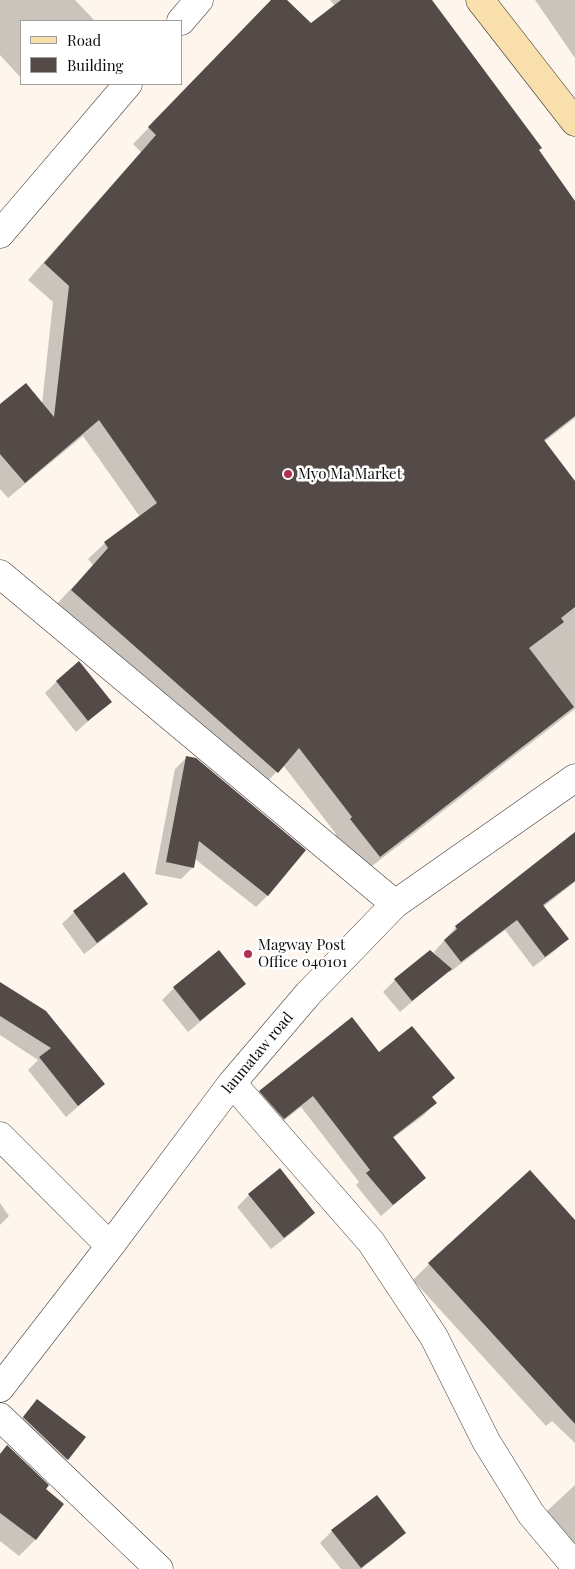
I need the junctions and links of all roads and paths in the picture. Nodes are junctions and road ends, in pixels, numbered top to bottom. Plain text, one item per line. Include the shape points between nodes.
1 (199, 0) edge
2 (480, 0) edge
3 (182, 20) edge
4 (127, 85) edge
5 (575, 122) edge
6 (0, 234) edge
7 (0, 574) edge
8 (575, 778) edge
9 (395, 904) junction
10 (232, 1083) junction
11 (0, 1136) edge
12 (110, 1246) junction
13 (0, 1388) edge
14 (0, 1417) edge
15 (575, 1566) edge
16 (159, 1569) edge

1 - 3 street
2 - 5 street
4 - 6 street
7 - 9 street
8 - 9 street, lanmataw road
9 - 10 street, lanmataw road via 308,994
10 - 12 street, lanmataw road
10 - 15 street via 371,1242 434,1338 486,1441 526,1506
11 - 12 street
12 - 13 street, lanmataw road
14 - 16 street

